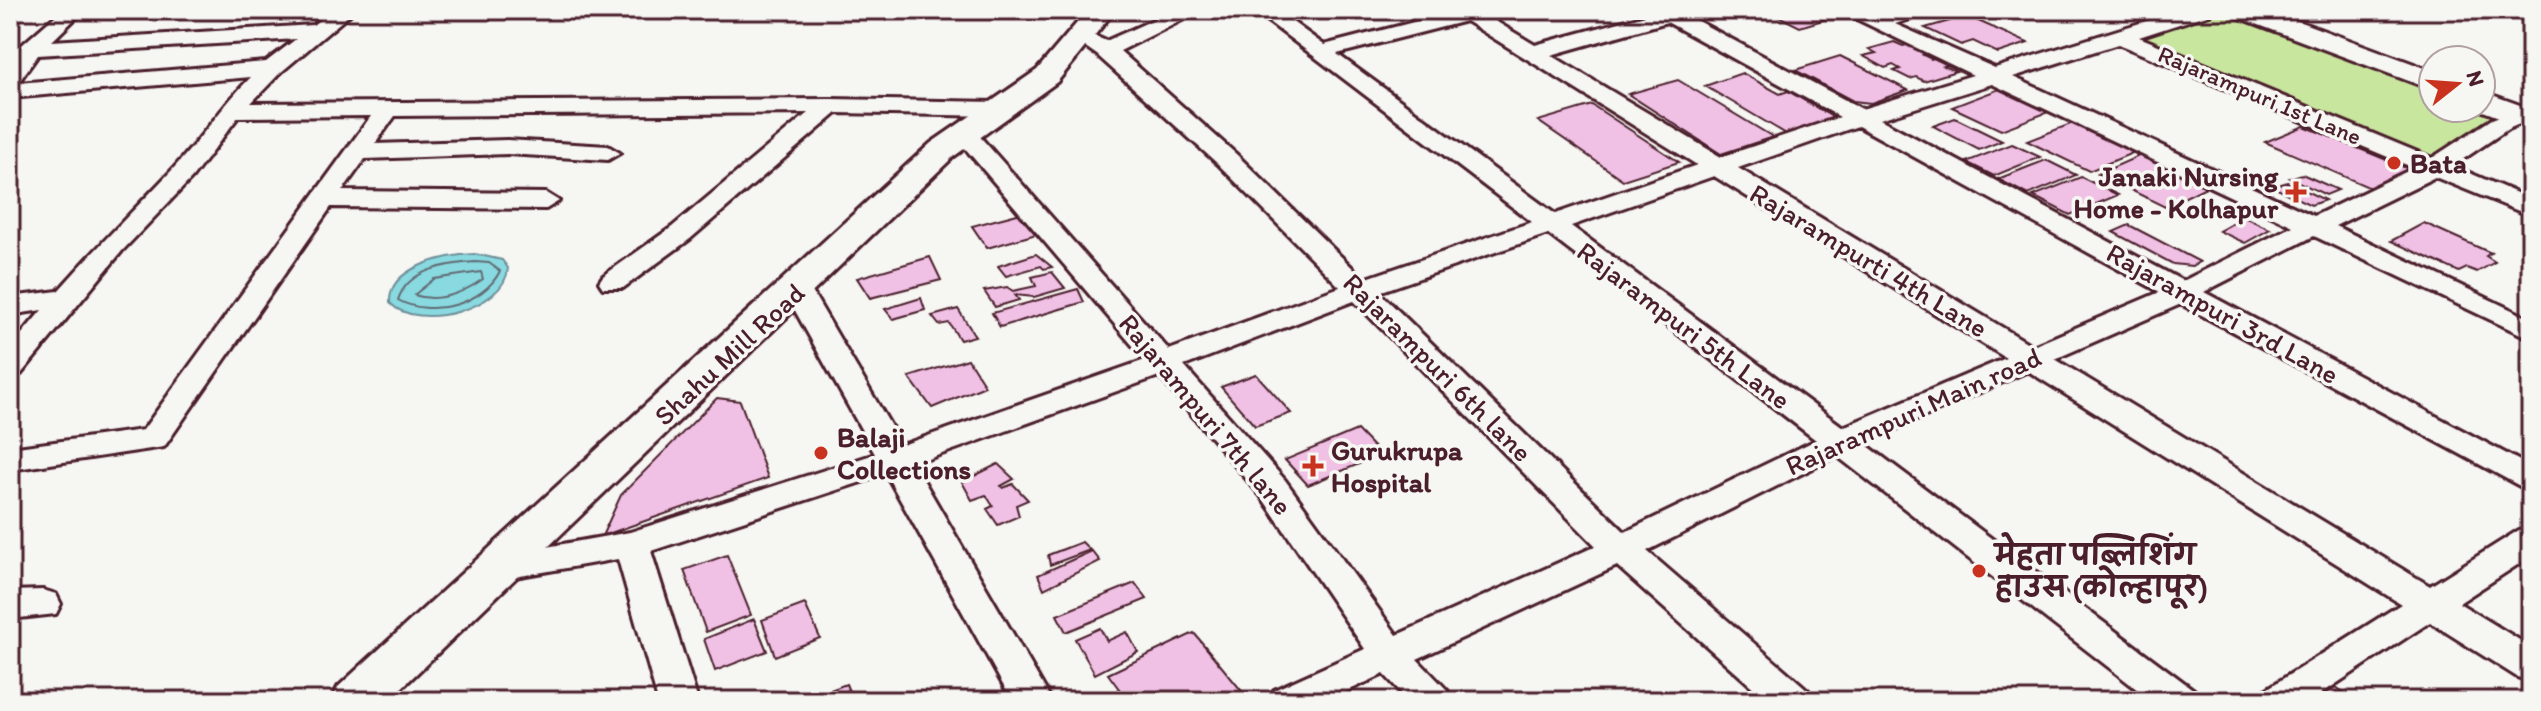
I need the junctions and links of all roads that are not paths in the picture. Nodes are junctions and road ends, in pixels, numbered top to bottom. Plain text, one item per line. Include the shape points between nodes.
1 (74, 10) edge
2 (345, 10) edge
3 (1192, 10) edge
4 (1263, 10) edge
5 (1388, 10) edge
6 (1848, 10) edge
7 (1919, 10) edge
8 (2203, 10) edge
9 (2244, 10) edge
10 (2259, 10) edge
11 (1477, 12) edge
12 (1672, 12) edge
13 (1875, 23) junction
14 (1414, 29) junction
15 (316, 31) junction
16 (1096, 32) edge
17 (2121, 37) junction
18 (31, 49) junction
19 (1321, 52) junction
20 (1532, 53) junction
21 (272, 68) junction
22 (2417, 72) edge
23 (2417, 72) edge
24 (1992, 77) junction
25 (10, 79) edge
26 (10, 91) edge
27 (2497, 100) edge
28 (2497, 105) edge
29 (831, 106) junction
30 (997, 109) junction
31 (231, 110) junction
32 (387, 110) junction
33 (2528, 114) edge
34 (1859, 118) junction
35 (967, 136) junction
36 (357, 152) junction
37 (608, 153) dead end
38 (1717, 167) junction
39 (2434, 168) junction
40 (324, 199) junction
41 (546, 201) dead end
42 (2531, 208) edge
43 (1552, 224) junction
44 (2315, 227) junction
45 (613, 282) dead end
46 (797, 289) junction
47 (1361, 290) junction
48 (2184, 292) junction
49 (69, 298) junction
50 (10, 306) edge
51 (2531, 330) edge
52 (2031, 359) junction
53 (1166, 363) junction
54 (10, 367) edge
55 (1838, 442) junction
56 (10, 459) edge
57 (893, 460) junction
58 (2531, 481) edge
59 (2531, 539) edge
60 (631, 544) junction
61 (1621, 549) junction
62 (503, 566) junction
63 (2434, 605) junction
64 (1391, 656) junction
65 (2531, 666) edge
66 (356, 701) edge
67 (678, 701) edge
68 (1032, 701) edge
69 (1288, 701) edge
70 (1433, 701) edge
71 (1794, 701) edge
72 (2180, 701) edge
73 (2279, 701) edge

1 - 18 street
2 - 15 street
3 - 16 street
4 - 19 street, Rajarampuri 5th Lane
5 - 14 street
6 - 13 street
7 - 13 street
8 - 17 street
9 - 22 main road
10 - 23 main road
11 - 14 street
11 - 20 street, Rajarampurti 4th Lane
12 - 20 street
12 - 34 street, Rajarampuri 3rd Lane
13 - 24 street
14 - 19 street
15 - 18 street
15 - 21 street
16 - 30 main road, Shahu Mill Road via 1047,76
16 - 47 street, Rajarampuri 6th lane
17 - 24 street
17 - 39 street, Rajarampuri 1st Lane
18 - 25 street
19 - 43 street, Rajarampuri 5th Lane
20 - 38 street, Rajarampurti 4th Lane
21 - 26 street
21 - 31 street
24 - 34 street
24 - 44 street
27 - 33 main road
28 - 33 main road
29 - 30 street
29 - 32 street
29 - 45 street via 681,233
30 - 35 main road, Shahu Mill Road
31 - 32 street
31 - 49 street via 183,173
32 - 36 street
33 - 39 street, Rajarampuri Main road via 2500,124
34 - 38 street
34 - 48 street, Rajarampuri 3rd Lane
35 - 46 main road, Shahu Mill Road via 942,150
35 - 53 street, Rajarampuri 7th lane
36 - 37 street via 507,147
36 - 40 street
38 - 43 street
38 - 52 street, Rajarampurti 4th Lane
39 - 42 street, Rajarampuri 1st Lane
39 - 44 street, Rajarampuri Main road
40 - 41 street
40 - 56 street via 153,439
43 - 47 street
43 - 55 street, Rajarampuri 5th Lane
44 - 48 street, Rajarampuri Main road
44 - 51 street
46 - 57 street
46 - 62 main road, Shahu Mill Road
47 - 53 street
47 - 61 street, Rajarampuri 6th lane
48 - 52 street, Rajarampuri Main road
48 - 58 street, Rajarampuri 3rd Lane
49 - 50 street
49 - 54 street
52 - 55 street, Rajarampuri Main road
52 - 63 street, Rajarampurti 4th Lane
53 - 57 street
53 - 64 street, Rajarampuri 7th lane via 1273,488
55 - 61 street, Rajarampuri Main road
55 - 72 street, Rajarampuri 5th Lane
57 - 60 street
57 - 68 street
59 - 63 street
60 - 62 street
60 - 67 street
61 - 64 street, Rajarampuri Main road
61 - 71 street, Rajarampuri 6th lane
62 - 66 main road, Shahu Mill Road
63 - 65 street, Rajarampurti 4th Lane
63 - 73 street
64 - 69 street, Rajarampuri Main road
64 - 70 street, Rajarampuri 7th lane

